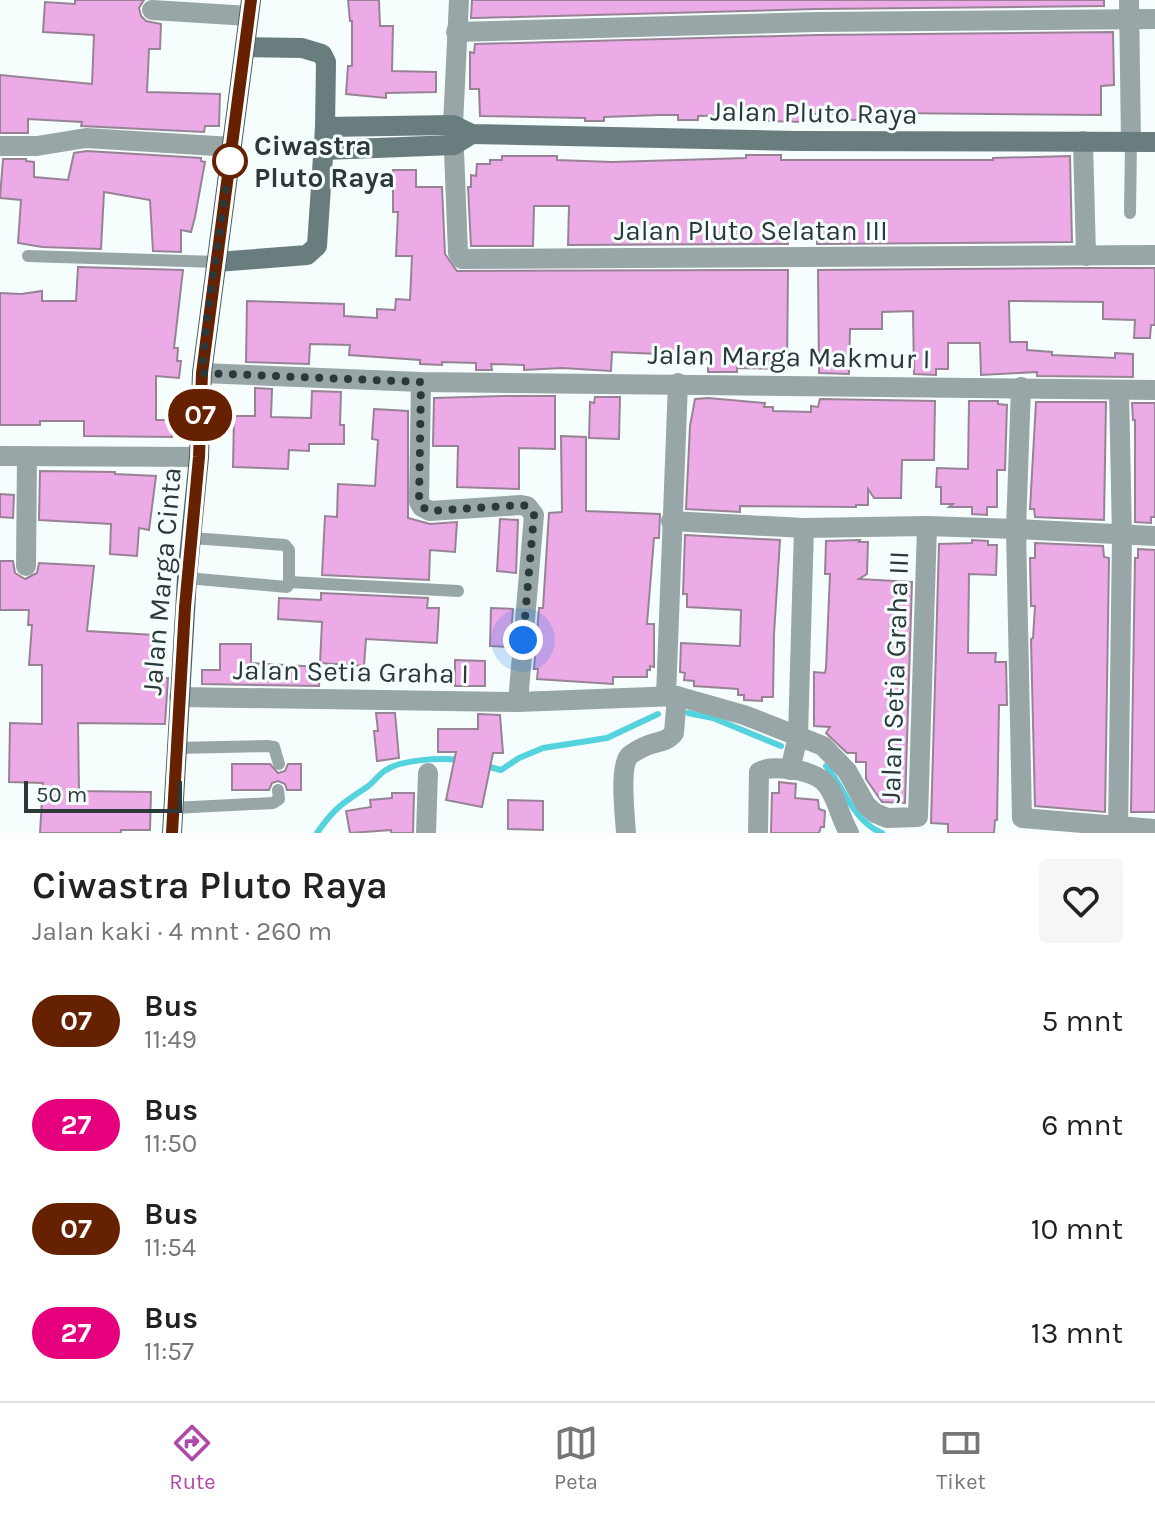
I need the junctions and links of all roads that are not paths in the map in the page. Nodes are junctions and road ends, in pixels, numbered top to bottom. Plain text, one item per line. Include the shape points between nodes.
1 (459, 0) edge
2 (250, 8) edge
3 (152, 10) dead end
4 (1129, 10) edge
5 (1155, 19) edge
6 (456, 32) junction
7 (245, 47) junction
8 (325, 127) junction
9 (459, 135) junction
10 (1083, 141) junction
11 (1131, 142) junction
12 (1155, 142) edge
13 (0, 146) edge
14 (232, 147) junction
15 (324, 150) junction
16 (1130, 213) dead end
17 (1155, 255) edge
18 (28, 256) dead end
19 (1086, 256) junction
20 (217, 262) junction
21 (202, 373) junction
22 (421, 382) junction
23 (678, 383) junction
24 (1021, 387) junction
25 (1119, 390) junction
26 (1155, 390) edge
27 (0, 456) edge
28 (27, 456) junction
29 (199, 457) junction
30 (671, 521) junction
31 (927, 526) junction
32 (804, 528) junction
33 (1016, 529) junction
34 (1122, 536) junction
35 (1155, 536) edge
36 (192, 538) junction
37 (26, 566) dead end
38 (187, 578) junction
39 (289, 582) junction
40 (458, 591) dead end
41 (672, 696) junction
42 (179, 697) junction
43 (518, 702) junction
44 (798, 736) junction
45 (177, 748) junction
46 (279, 764) dead end
47 (790, 770) junction
48 (428, 773) dead end
49 (278, 790) dead end
50 (173, 808) junction
51 (1022, 826) edge
52 (1155, 829) edge
53 (845, 830) edge
54 (1118, 830) edge
55 (172, 833) edge
56 (426, 833) edge
57 (626, 833) edge
58 (758, 833) edge

1 - 6 street, Jalan Pluto Selatan III
2 - 3 street
2 - 7 main road, Jalan Marga Cinta
4 - 5 street
4 - 6 street
4 - 11 street
6 - 9 street, Jalan Pluto Selatan III
7 - 8 street via 302,48 322,54
7 - 14 main road, Jalan Marga Cinta
8 - 9 street, Jalan Pluto Raya
8 - 15 street
9 - 10 street, Jalan Pluto Raya
9 - 15 street, Jalan Pluto Raya
9 - 19 street, Jalan Pluto Selatan III via 458,253 465,260
10 - 11 street, Jalan Pluto Raya
10 - 19 street
11 - 12 street, Jalan Pluto Raya
11 - 16 lane
13 - 14 street via 86,138
14 - 20 main road, Jalan Marga Cinta
15 - 20 street via 315,250
17 - 19 street, Jalan Pluto Selatan III
18 - 20 lane
20 - 21 main road, Jalan Marga Cinta
21 - 22 street, Jalan Marga Makmur I
21 - 29 main road, Jalan Marga Cinta
22 - 23 street, Jalan Marga Makmur I
22 - 43 street via 422,507 430,511 521,505 534,515
23 - 24 street, Jalan Marga Makmur I
23 - 30 street
24 - 25 street, Jalan Marga Makmur I
24 - 33 street
25 - 26 street, Jalan Marga Makmur I
25 - 34 street
27 - 28 street
28 - 29 street
28 - 37 street
29 - 36 main road, Jalan Marga Cinta
30 - 32 street
30 - 41 street
31 - 32 street
31 - 33 street
31 - 44 street, Jalan Setia Graha III via 918,817 875,813 833,756
32 - 44 street
33 - 34 street
33 - 51 street
34 - 35 street
34 - 54 street
36 - 38 main road, Jalan Marga Cinta
36 - 39 lane via 285,545
38 - 39 lane via 287,587
38 - 42 main road, Jalan Marga Cinta
39 - 40 lane
41 - 43 street, Jalan Setia Graha I
41 - 44 street, Jalan Setia Graha I
41 - 57 street via 674,733 629,757 624,770
42 - 43 street, Jalan Setia Graha I
42 - 45 main road, Jalan Marga Cinta
44 - 47 street
45 - 46 lane via 274,747
45 - 50 main road, Jalan Marga Cinta
47 - 53 street via 819,777 836,796
47 - 58 street via 759,772
48 - 56 street
49 - 50 lane via 279,799 273,803
50 - 55 main road, Jalan Marga Cinta
51 - 54 street
52 - 54 street

